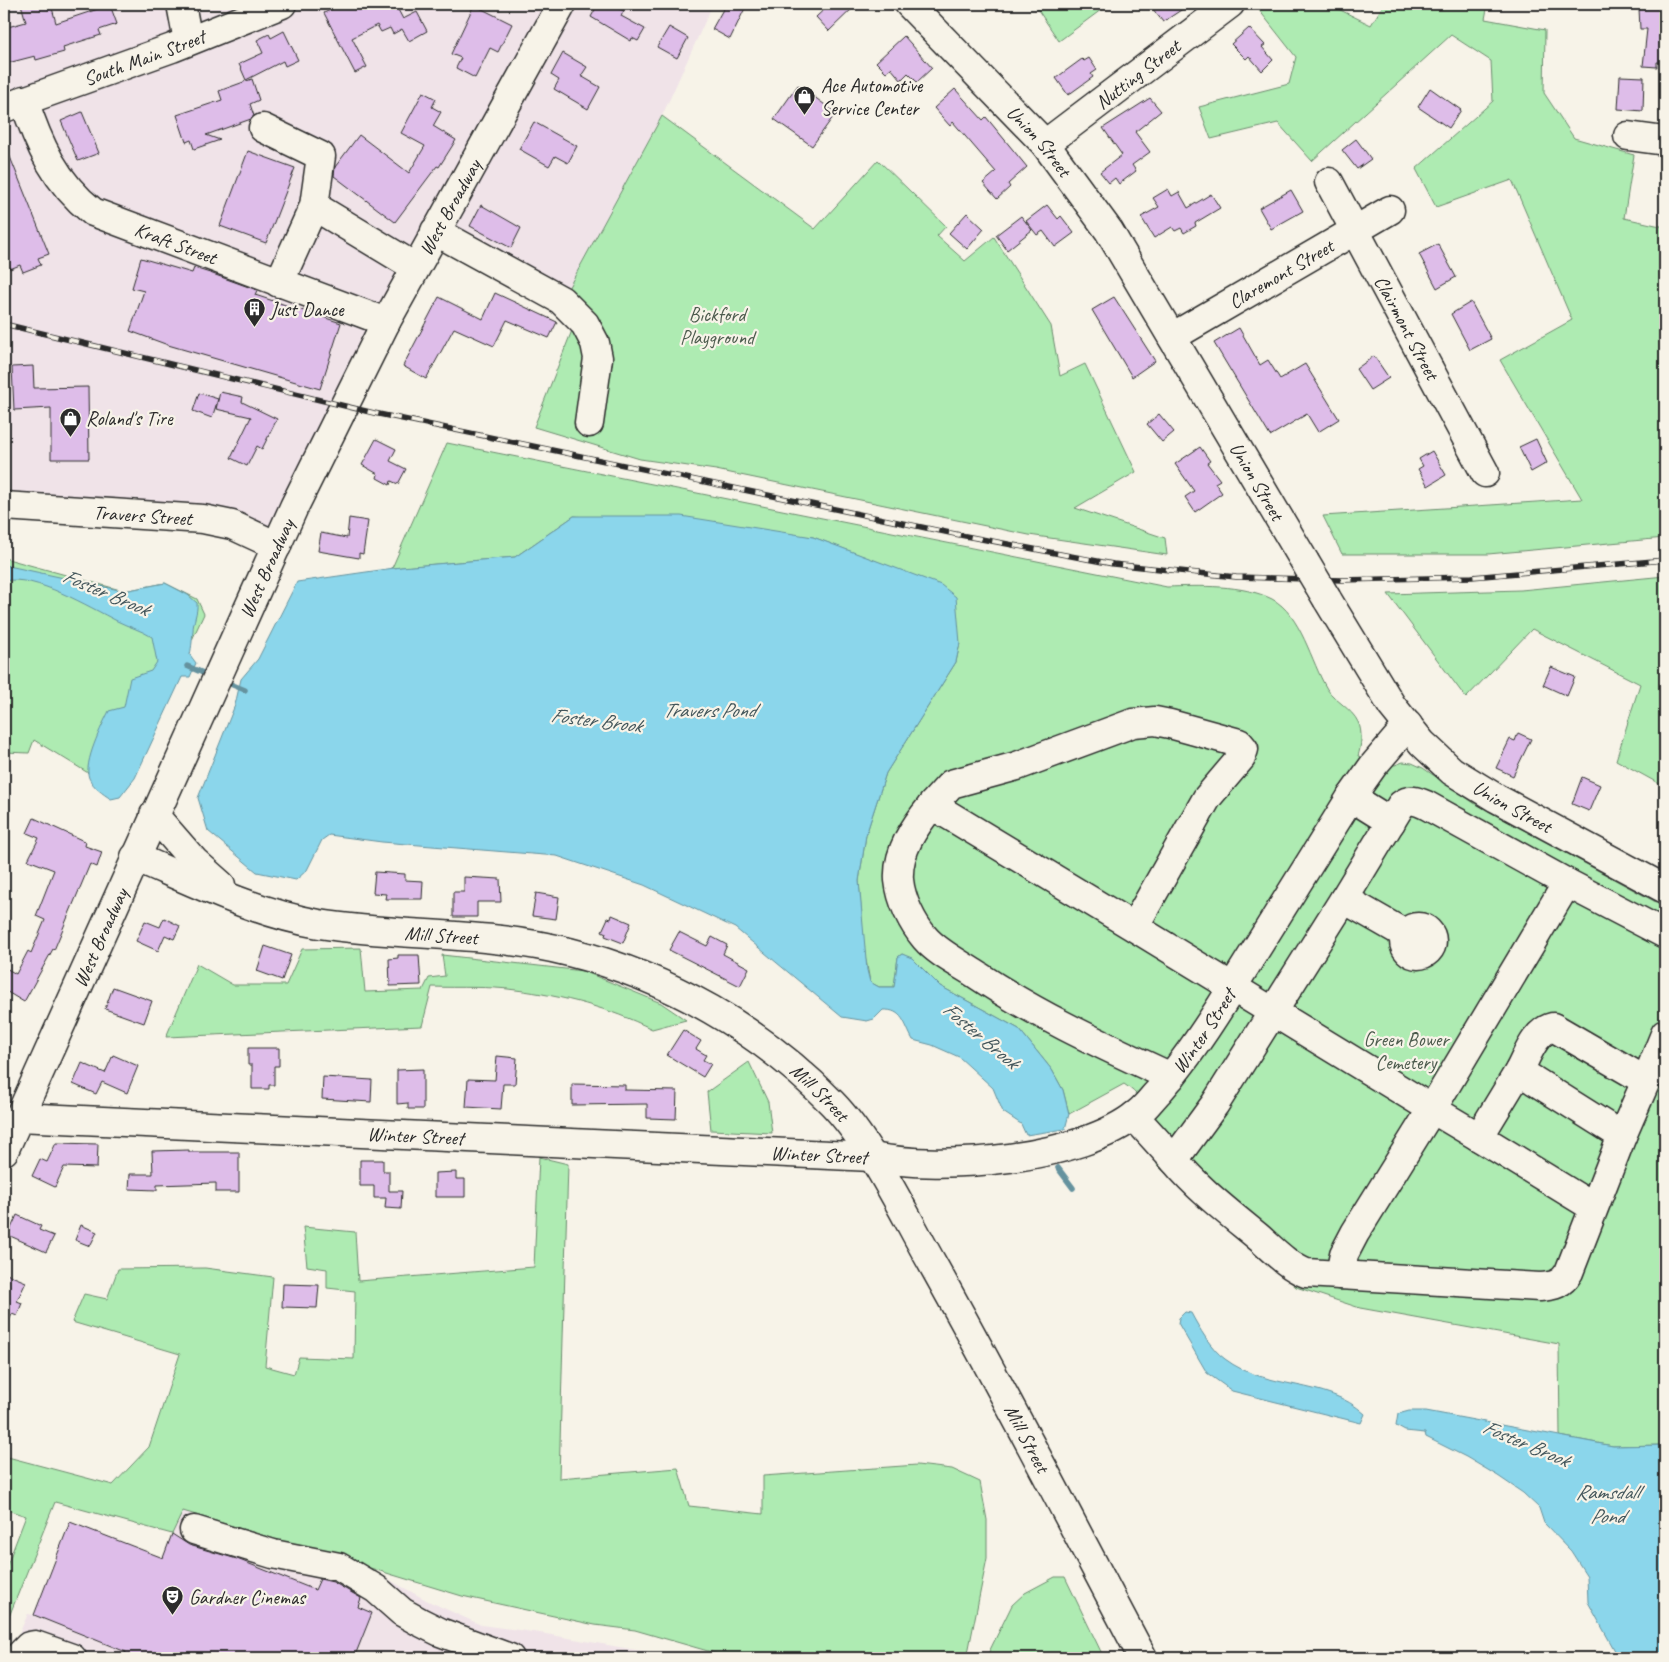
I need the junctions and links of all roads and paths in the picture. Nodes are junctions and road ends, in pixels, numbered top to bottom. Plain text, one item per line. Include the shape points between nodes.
1 (181, 4) edge
2 (282, 4) edge
3 (562, 4) edge
4 (909, 4) edge
5 (1230, 4) edge
6 (234, 11) edge
7 (188, 41) junction
8 (14, 104) edge
9 (263, 128) dead end
10 (1628, 136) dead end
11 (1665, 141) edge
12 (1045, 144) junction
13 (1329, 182) dead end
14 (314, 206) junction
15 (1390, 210) dead end
16 (1356, 230) junction
17 (435, 231) junction
18 (415, 267) junction
19 (279, 283) junction
20 (386, 322) junction
21 (1172, 337) junction
22 (589, 423) dead end
23 (1485, 473) dead end
24 (4, 506) edge
25 (277, 546) junction
26 (1408, 725) junction
27 (1351, 797) junction
28 (932, 805) junction
29 (154, 816) junction
30 (1391, 822) junction
31 (135, 857) junction
32 (1567, 883) junction
33 (1665, 889) edge
34 (1344, 899) junction
35 (242, 901) junction
36 (1134, 927) junction
37 (1406, 934) dead end
38 (1665, 934) edge
39 (1233, 987) junction
40 (1275, 1011) junction
41 (1665, 1034) edge
42 (1519, 1071) junction
43 (1171, 1077) junction
44 (1646, 1081) junction
45 (1432, 1108) junction
46 (1134, 1116) junction
47 (18, 1117) junction
48 (1622, 1136) junction
49 (1479, 1137) junction
50 (4, 1150) edge
51 (872, 1157) junction
52 (1174, 1160) junction
53 (1593, 1207) junction
54 (1340, 1275) junction
55 (194, 1530) dead end
56 (17, 1658) edge
57 (72, 1658) edge
58 (510, 1658) edge
59 (1143, 1658) edge

1 - 7 street
2 - 6 street, South Main Street
3 - 17 street, West Broadway
4 - 12 street, Union Street
5 - 12 street, Nutting Street
6 - 7 street, South Main Street
7 - 8 street, South Main Street
8 - 19 street, Kraft Street via 34,129 51,166 67,188 93,212
9 - 14 street via 321,156
10 - 11 street
12 - 21 street, Union Street via 1109,231
13 - 16 street, Clairmont Street
14 - 18 street
14 - 19 street
15 - 16 street, Claremont Street
16 - 21 street, Claremont Street
16 - 23 street, Clairmont Street
17 - 18 street, West Broadway
17 - 22 street via 561,300 585,324 595,343 598,358
18 - 20 street, West Broadway
19 - 20 street, Kraft Street
20 - 25 street, West Broadway
21 - 26 street, Union Street, bridge via 1392,706
24 - 25 street, Travers Street via 203,519 232,525
25 - 29 street, West Broadway
26 - 27 street, Winter Street
26 - 33 street, Union Street via 1452,771
27 - 30 street
27 - 39 street, Winter Street
28 - 36 street
28 - 36 street via 951,784 1017,766 1133,723 1155,721 1239,743 1244,749 1241,758 1207,798
28 - 43 street via 907,842 899,879 908,909 925,938 1018,1003
29 - 31 street, West Broadway
29 - 35 street, Mill Street via 194,861
30 - 32 street via 1401,805 1415,801
30 - 34 street
31 - 35 street, Mill Street
31 - 47 street, West Broadway
32 - 38 street
32 - 45 street
34 - 37 street
34 - 40 street
35 - 51 street, Mill Street via 317,924 482,938 567,951 624,969 689,996 785,1058 835,1106
36 - 39 street
39 - 40 street
39 - 43 street, Winter Street
40 - 45 street
40 - 52 street via 1215,1104
41 - 44 street
42 - 44 street via 1539,1035 1553,1026
42 - 48 street
42 - 49 street
43 - 46 street, Winter Street
44 - 48 street
45 - 49 street
45 - 54 street via 1354,1233 1344,1254
46 - 51 street, Winter Street via 1091,1139 1067,1147 984,1161 925,1164
46 - 52 street
47 - 50 street, West Broadway
47 - 51 street, Winter Street
48 - 53 street
49 - 53 street
51 - 59 street, Mill Street via 1004,1395
52 - 54 street via 1205,1193 1299,1270
53 - 54 street via 1569,1272 1561,1283 1555,1285 1540,1287
55 - 58 street via 274,1554 339,1567 420,1622
56 - 57 street via 29,1646 35,1645

